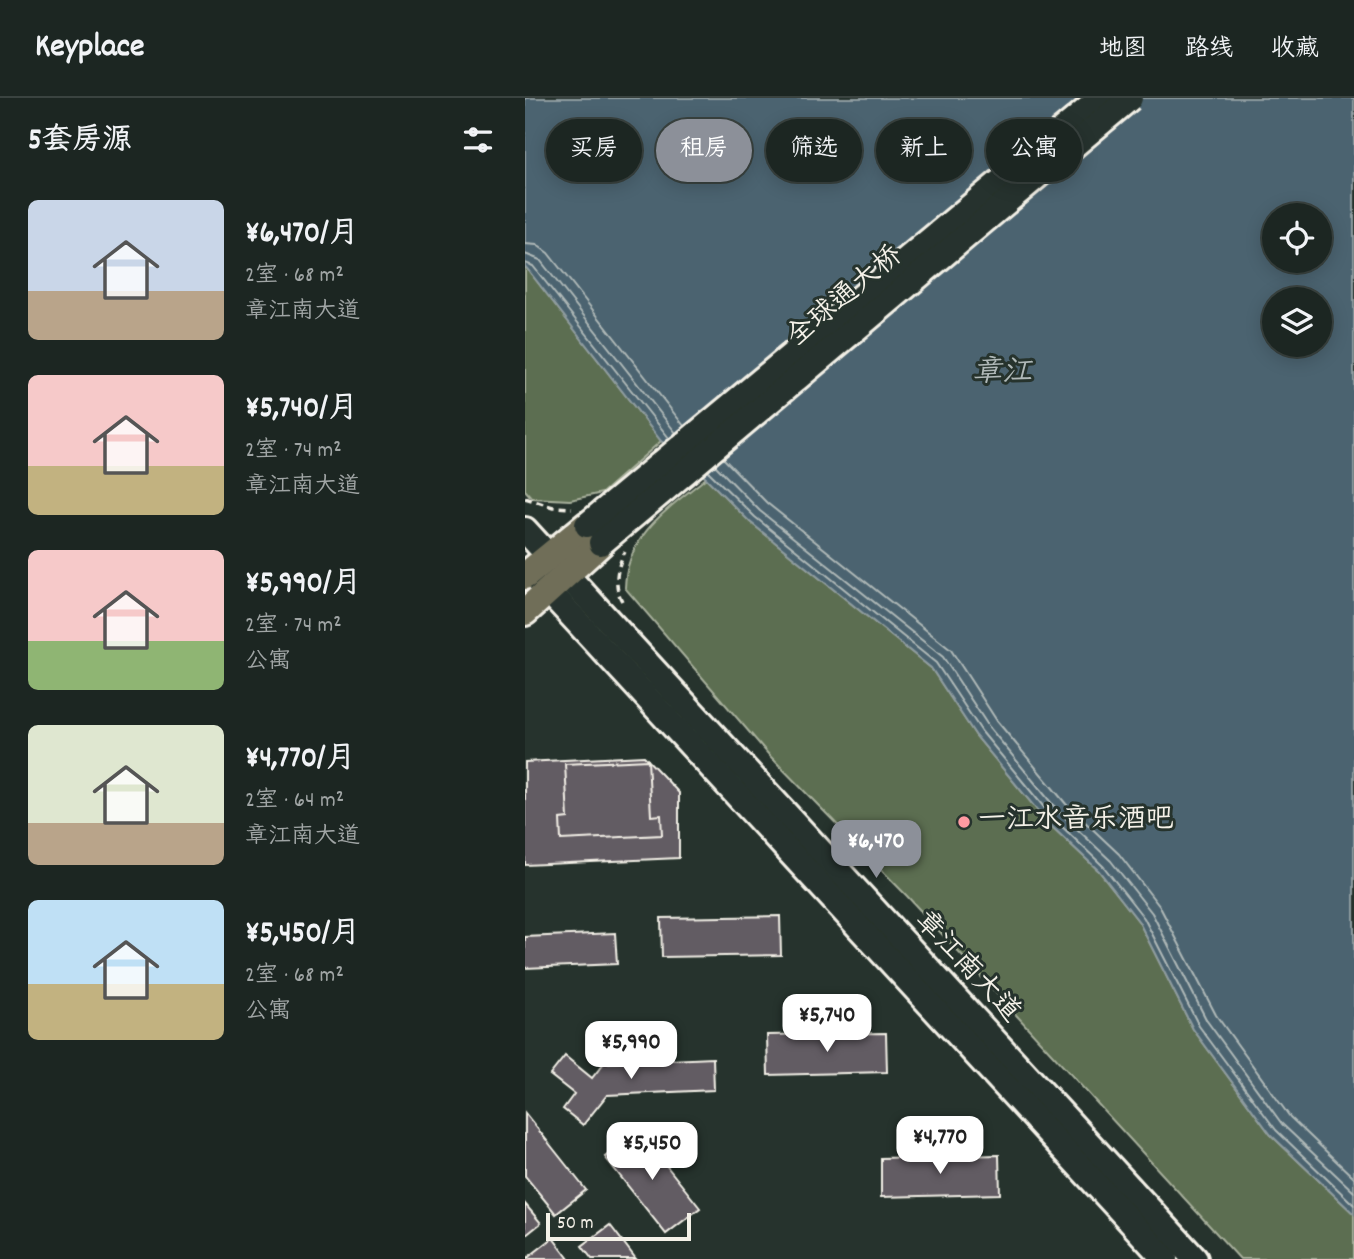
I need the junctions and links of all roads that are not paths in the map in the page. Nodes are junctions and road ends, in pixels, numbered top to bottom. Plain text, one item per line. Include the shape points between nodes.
1 (1101, 98) edge
2 (1130, 98) edge
3 (589, 525) junction
4 (525, 530) edge
5 (540, 572) edge
6 (525, 612) edge
7 (1165, 1259) edge
8 (1195, 1259) edge

1 - 3 main road, 全球通大桥, bridge
2 - 3 main road, 全球通大桥, bridge
3 - 5 main road
4 - 5 main road, 章江南大道
5 - 6 main road
5 - 7 main road, 章江南大道
5 - 8 main road, 章江南大道

